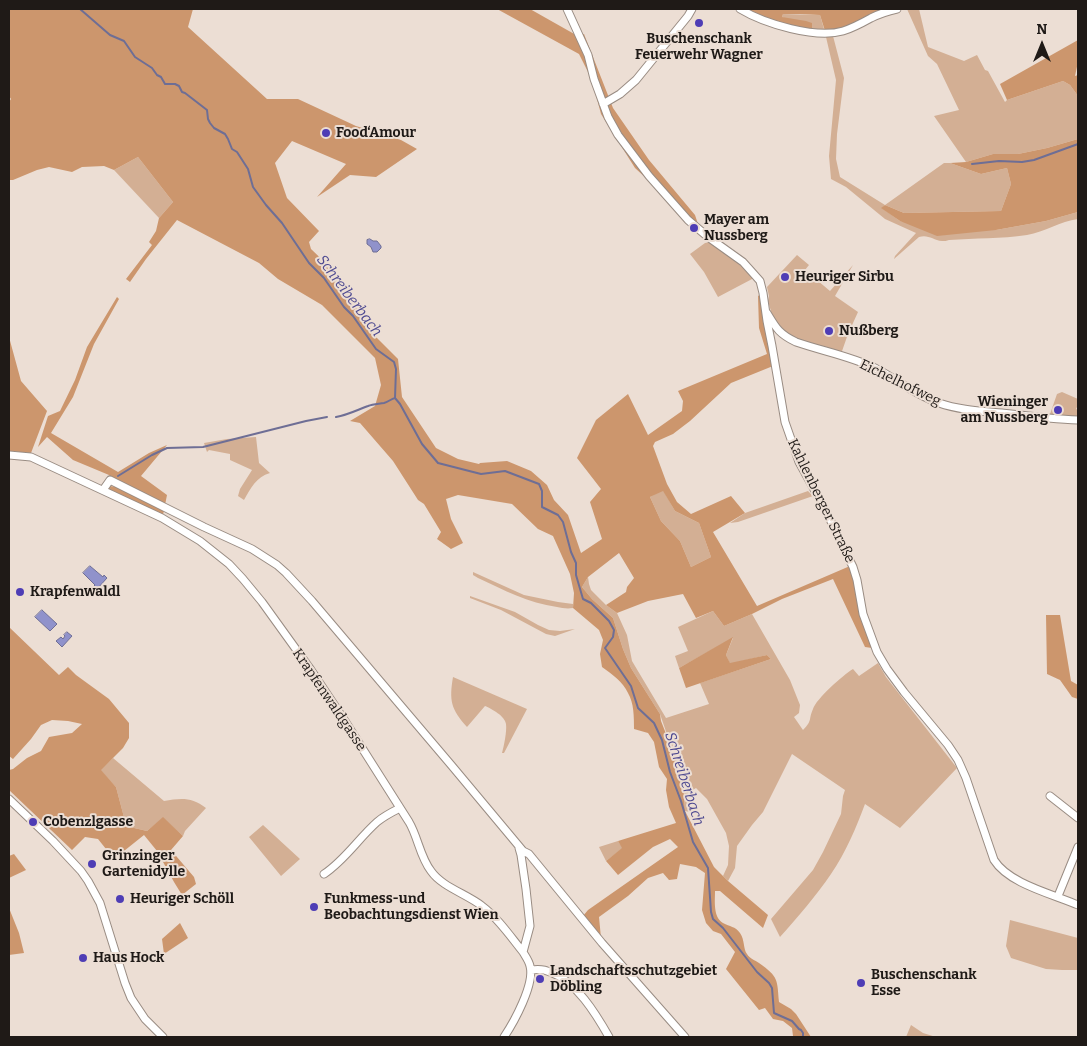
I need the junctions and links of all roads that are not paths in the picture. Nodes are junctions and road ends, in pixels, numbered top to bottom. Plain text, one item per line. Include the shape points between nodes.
1 (567, 9) edge
2 (692, 9) edge
3 (740, 9) edge
4 (896, 9) edge
5 (604, 104) junction
6 (765, 310) junction
7 (786, 337) junction
8 (772, 346) junction
9 (1078, 420) edge
10 (9, 454) edge
11 (103, 490) junction
12 (1050, 796) dead end
13 (9, 799) edge
14 (400, 808) junction
15 (1078, 818) edge
16 (518, 845) junction
17 (1078, 847) edge
18 (324, 874) dead end
19 (1058, 896) junction
20 (1078, 904) edge
21 (523, 952) junction
22 (531, 970) junction
23 (163, 1037) edge
24 (504, 1037) edge
25 (609, 1037) edge
26 (685, 1037) edge

1 - 5 street, Kahlenberger Straße via 588,55
2 - 5 street via 636,80
3 - 4 street via 765,21 827,34 844,31
5 - 6 street, Kahlenberger Straße via 618,135 663,193 688,220 733,254 760,281
6 - 7 street, Eichelhofweg
6 - 8 street, Kahlenberger Straße
7 - 8 street via 775,340
7 - 9 street, Eichelhofweg via 869,366 921,396 944,404 980,411
8 - 19 street, Kahlenberger Straße via 786,429 804,472 854,567 863,614 877,652 958,760 996,863 1018,881
10 - 11 street, Krapfenwaldgasse via 31,457
11 - 14 street, Krapfenwaldgasse via 186,532 238,572 343,718
11 - 16 street via 110,480 252,549 281,569 312,601
12 - 15 street
13 - 23 street via 53,841 88,881 100,903 131,998
14 - 18 street via 376,823
14 - 21 street, Krapfenwaldgasse via 412,827 431,872 492,914
16 - 21 street via 529,922
16 - 26 street
17 - 19 street
19 - 20 street, Kahlenberger Straße
21 - 22 street, Krapfenwaldgasse
22 - 24 street via 529,986
22 - 25 street via 550,972 568,982

